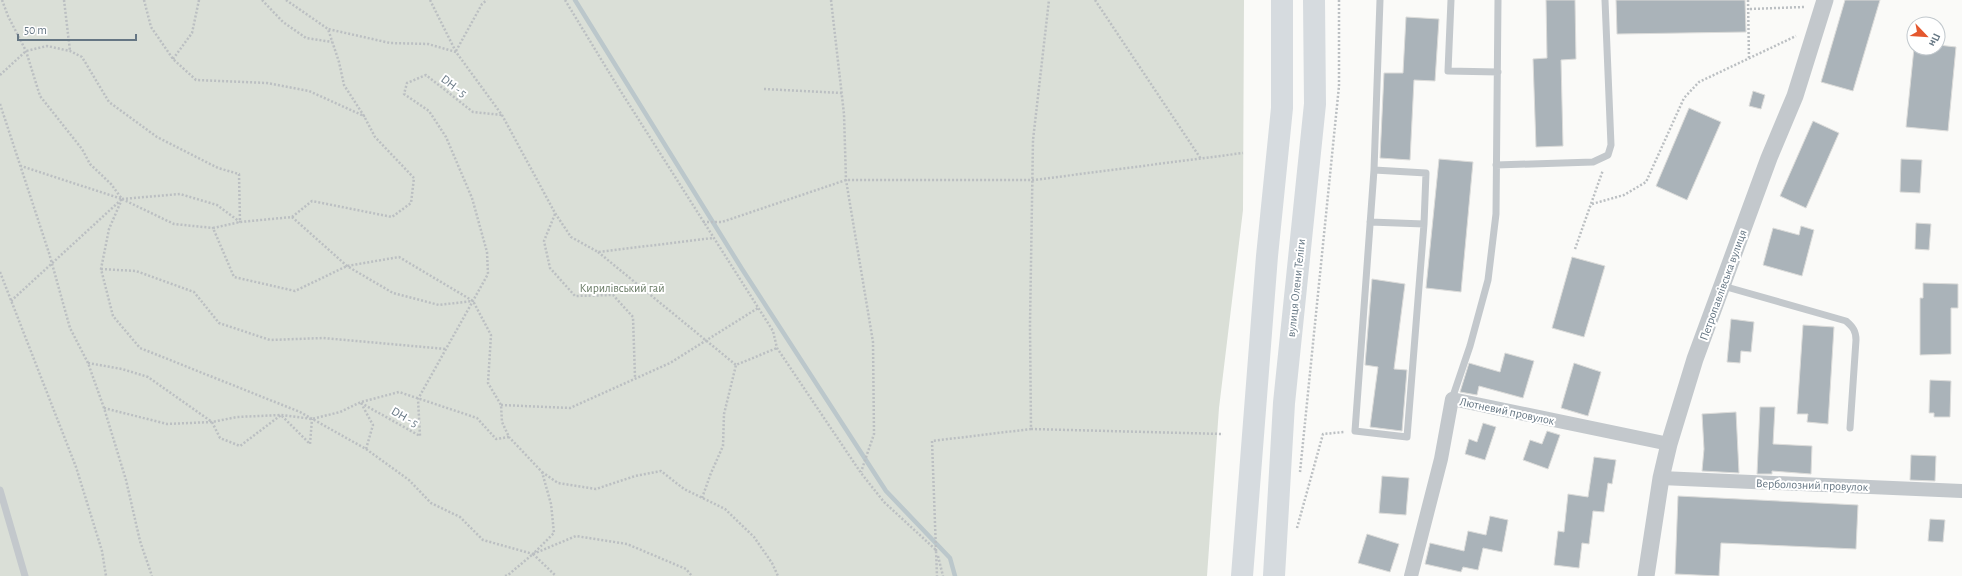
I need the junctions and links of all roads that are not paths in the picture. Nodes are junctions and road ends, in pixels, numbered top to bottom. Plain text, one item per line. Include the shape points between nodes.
1 (1282, 0) edge
2 (1314, 0) edge
3 (1380, 0) edge
4 (1451, 0) edge
5 (1498, 0) edge
6 (1605, 0) edge
7 (1825, 0) edge
8 (1498, 72) junction
9 (1496, 165) junction
10 (1374, 170) junction
11 (1370, 222) junction
12 (1424, 224) junction
13 (1723, 286) junction
14 (1452, 399) junction
15 (1850, 428) dead end
16 (1670, 444) junction
17 (1661, 478) junction
18 (0, 490) edge
19 (1962, 491) edge
20 (25, 576) edge
21 (1242, 576) edge
22 (1274, 576) edge
23 (1411, 576) edge
24 (1646, 576) edge

1 - 21 main road via 1282,108 1266,256
2 - 22 main road, вулиця Олени Теліги via 1315,104 1284,403
3 - 10 lane
4 - 8 lane via 1448,71
5 - 8 lane
6 - 9 lane via 1611,145 1608,155 1593,162
7 - 13 street, Петропавлівська вулиця via 1795,96 1769,158
8 - 9 lane
9 - 14 lane via 1496,214 1488,280
10 - 11 lane
10 - 12 lane via 1426,173
11 - 12 lane
11 - 12 lane via 1355,431 1407,437
13 - 15 lane via 1846,321 1853,326 1856,340
13 - 16 street, Петропавлівська вулиця via 1696,360
14 - 16 street, Лютневий провулок
14 - 23 street, Лютневий провулок via 1441,459
16 - 17 street, Петропавлівська вулиця
17 - 19 street, Верболозний провулок
17 - 24 street, Петропавлівська вулиця
18 - 20 lane

